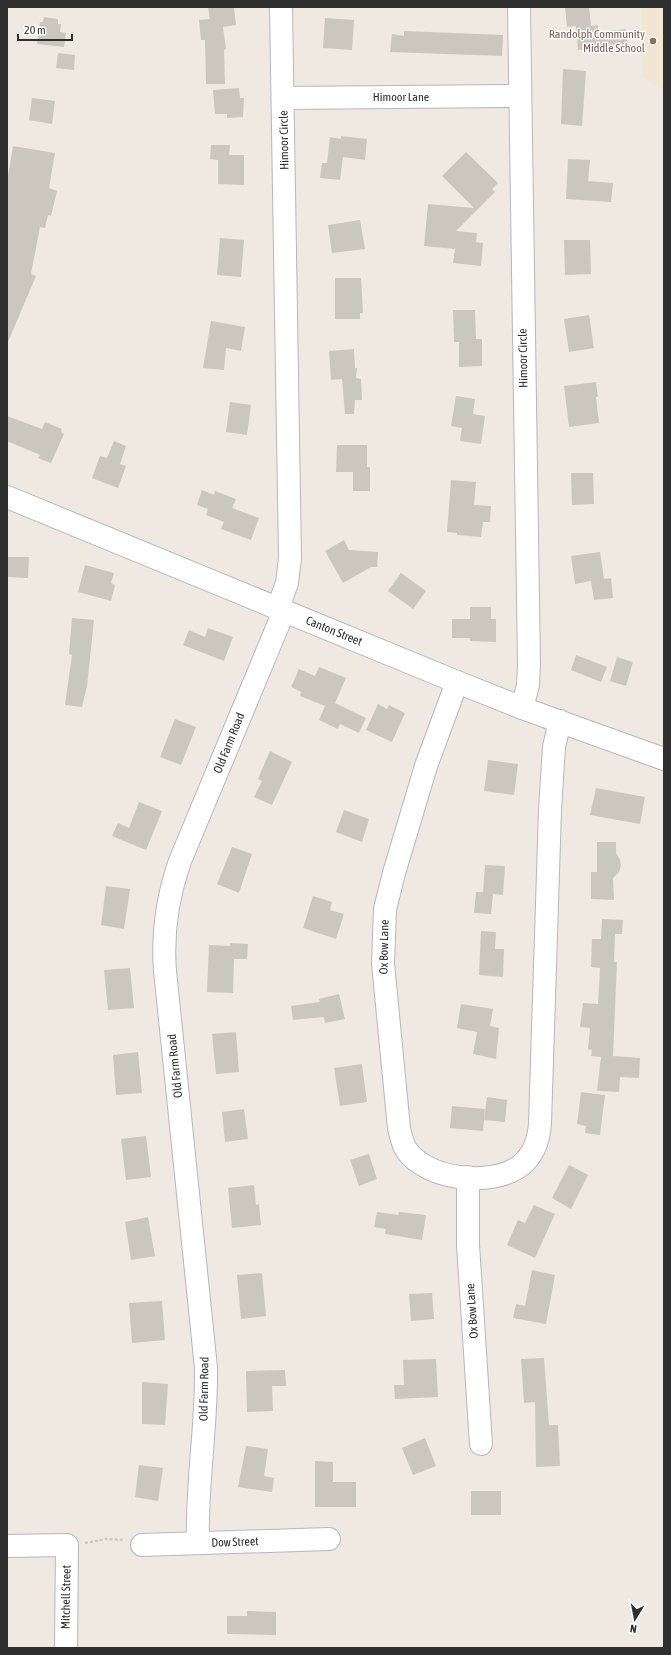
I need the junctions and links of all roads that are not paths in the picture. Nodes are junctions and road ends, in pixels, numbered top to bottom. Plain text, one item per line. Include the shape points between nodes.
1 (281, 7) edge
2 (518, 7) edge
3 (519, 96) junction
4 (283, 98) junction
5 (7, 497) edge
6 (281, 609) junction
7 (457, 682) junction
8 (522, 708) junction
9 (560, 721) junction
10 (664, 759) edge
11 (468, 1177) junction
12 (481, 1444) dead end
13 (328, 1539) dead end
14 (198, 1543) junction
15 (142, 1545) road end
16 (7, 1546) edge
17 (66, 1648) edge

1 - 4 street, Himoor Circle
2 - 3 street, Himoor Circle
3 - 4 street, Himoor Lane
3 - 8 street, Himoor Circle via 529,664 528,684
4 - 6 street, Himoor Circle via 290,558
5 - 6 street, Canton Street
6 - 7 street, Canton Street
6 - 14 street, Old Farm Road via 180,861 164,928 165,971 206,1368
7 - 8 street, Canton Street
7 - 11 street, Ox Bow Lane via 428,760 394,873 385,909 382,964 399,1128 403,1144 412,1156 435,1171
8 - 9 street, Canton Street
9 - 10 street, Canton Street
9 - 11 street, Ox Bow Lane via 554,747 550,817 539,1133 534,1148 518,1167 503,1174
11 - 12 street, Ox Bow Lane via 468,1245
13 - 14 street, Dow Street
14 - 15 street, Dow Street
16 - 17 street, Mitchell Street via 67,1545

